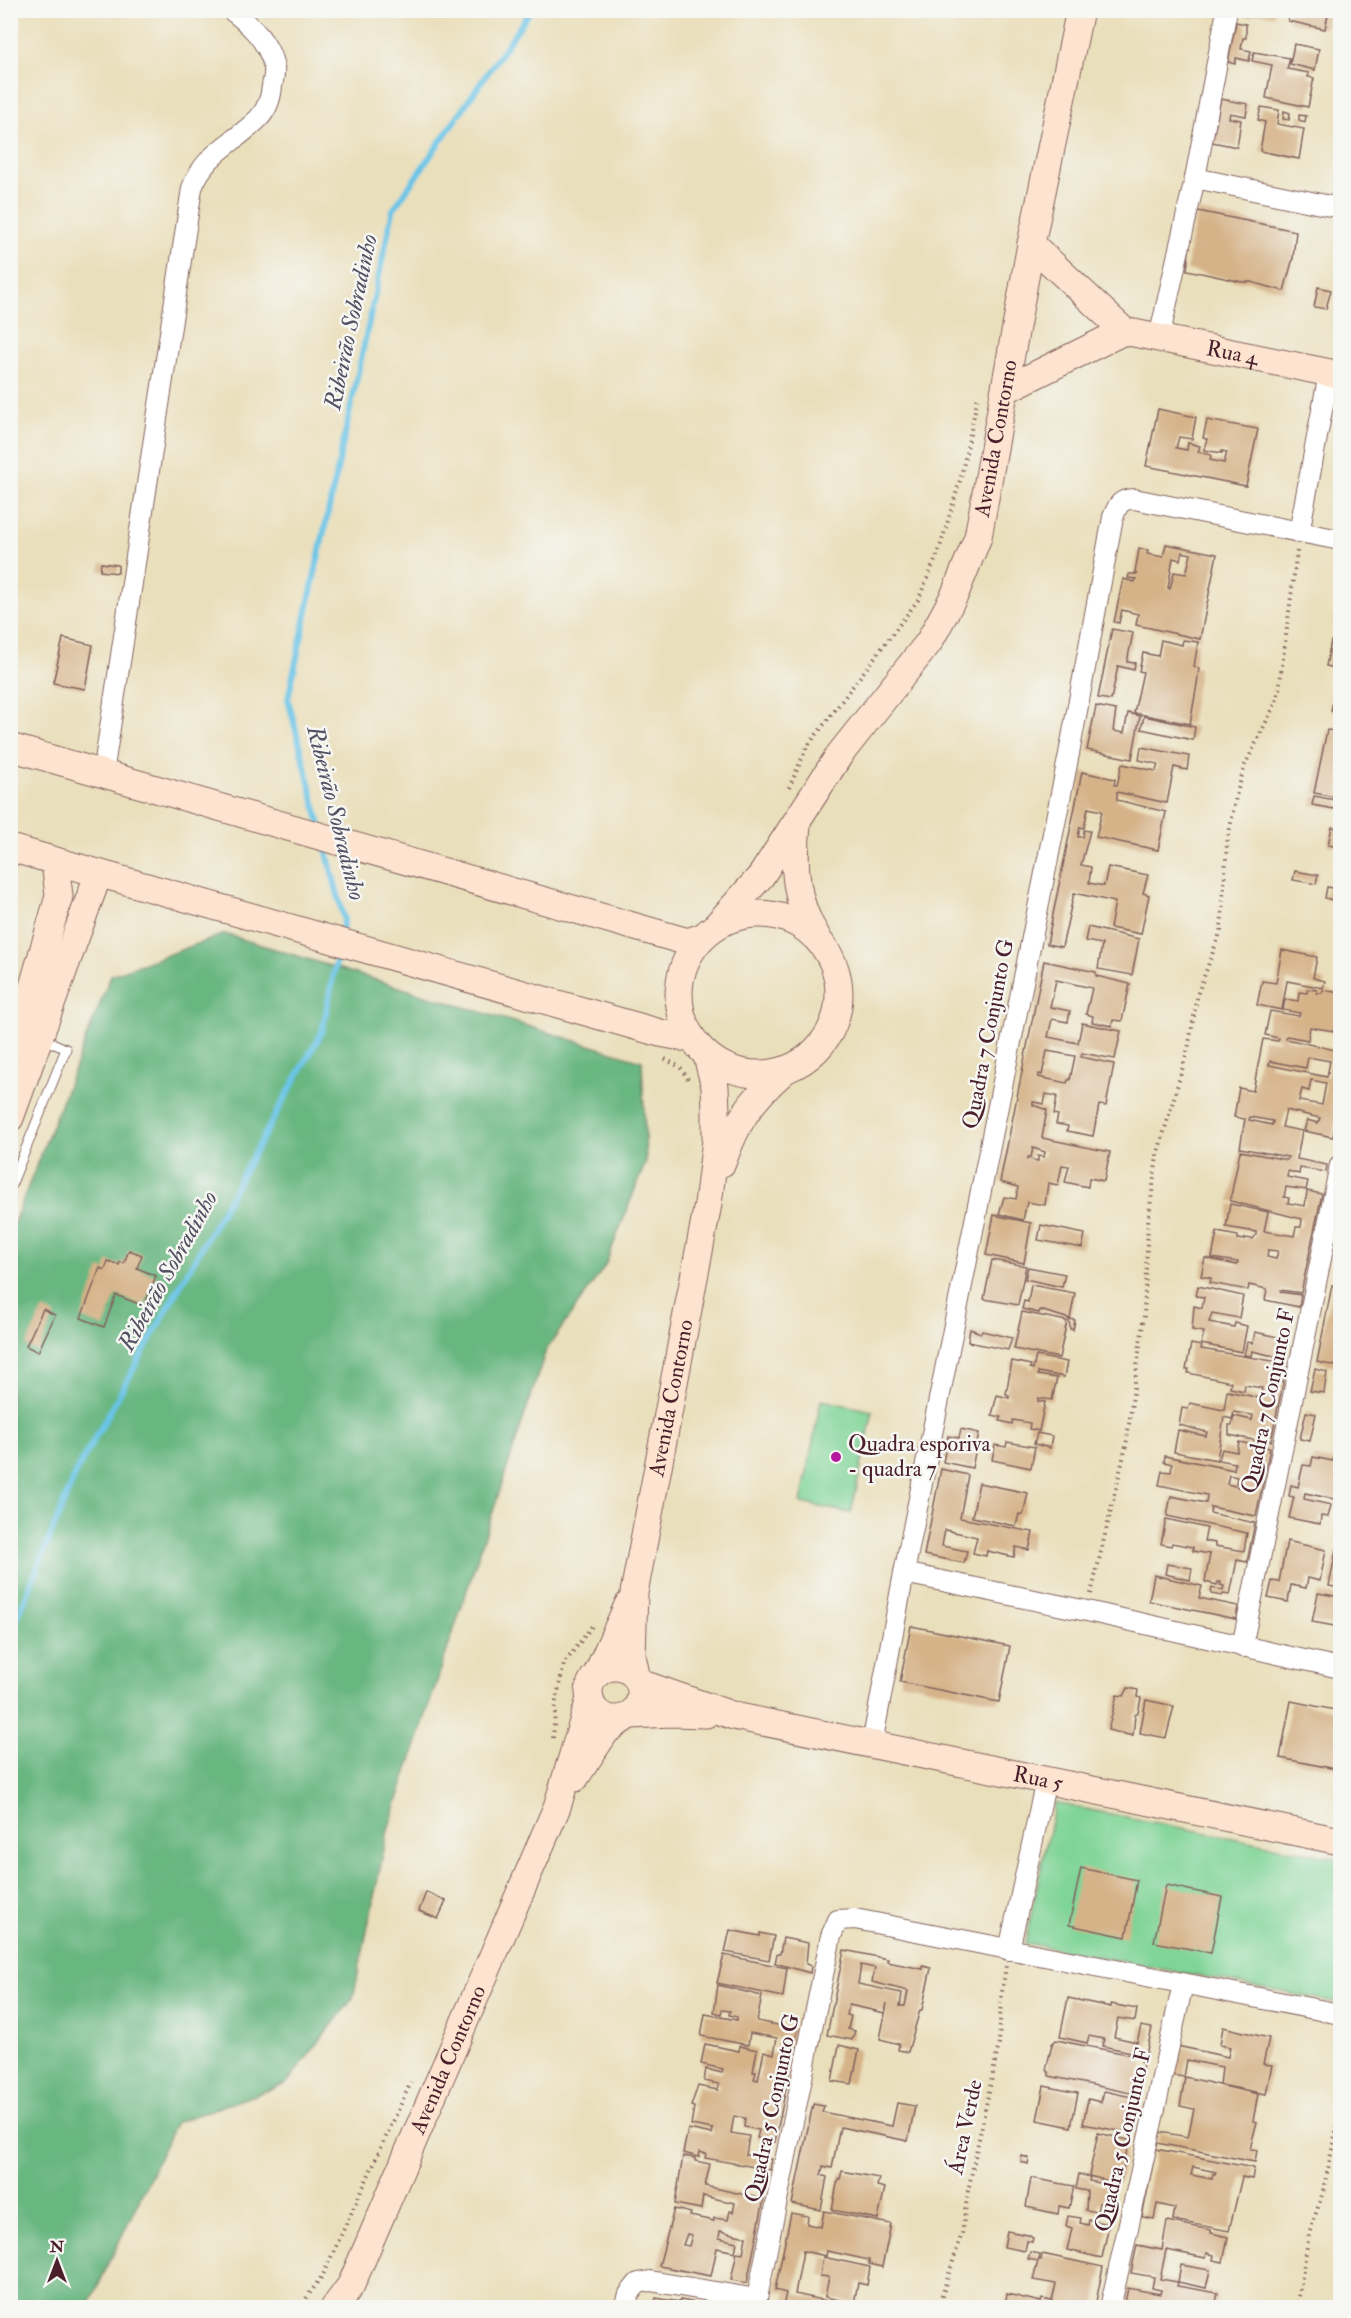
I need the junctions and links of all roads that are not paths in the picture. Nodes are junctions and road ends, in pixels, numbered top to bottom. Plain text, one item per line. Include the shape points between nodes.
1 (231, 10) edge
2 (1080, 10) edge
3 (1227, 10) edge
4 (1195, 178) junction
5 (1341, 208) edge
6 (1031, 244) junction
7 (1124, 331) junction
8 (1159, 338) junction
9 (1335, 374) edge
10 (1006, 389) junction
11 (1299, 532) junction
12 (1341, 540) edge
13 (10, 747) edge
14 (103, 774) junction
15 (797, 820) junction
16 (10, 848) edge
17 (55, 862) junction
18 (99, 874) junction
19 (702, 935) junction
20 (817, 938) junction
21 (40, 1038) junction
22 (10, 1048) edge
23 (699, 1048) junction
24 (784, 1071) junction
25 (10, 1118) edge
26 (1341, 1165) edge
27 (10, 1188) edge
28 (708, 1204) junction
29 (904, 1573) junction
30 (634, 1593) junction
31 (1242, 1647) junction
32 (1341, 1668) edge
33 (639, 1681) junction
34 (594, 1687) junction
35 (628, 1716) junction
36 (734, 1716) junction
37 (872, 1744) junction
38 (1046, 1780) junction
39 (557, 1807) junction
40 (1341, 1841) edge
41 (1009, 1950) junction
42 (1183, 1984) junction
43 (1341, 2014) edge
44 (756, 2303) edge
45 (334, 2307) edge
46 (626, 2307) edge
47 (1110, 2307) edge

1 - 14 street via 264,42 274,68 271,99 259,118 206,160 192,188
2 - 6 main road, Avenida Contorno
3 - 4 street
4 - 5 street
4 - 8 street
6 - 7 main road
6 - 10 main road, Avenida Contorno
7 - 8 main road, Rua 4
7 - 10 main road
8 - 9 main road, Rua 4
9 - 11 street
10 - 15 main road, Avenida Contorno via 978,537 954,596 929,642 850,740
11 - 12 street
11 - 29 street, Quadra 7 Conjunto G via 1134,499 1118,505 1113,517 1067,765
13 - 14 main road
14 - 19 main road via 355,846
15 - 19 main road, Avenida Contorno via 761,876
15 - 20 main road, Avenida Contorno via 797,893
16 - 17 main road
17 - 18 main road
17 - 22 main road via 60,896 27,1007
18 - 21 main road
18 - 23 main road via 660,1033
19 - 20 main road via 741,916 769,914 795,922
19 - 23 main road via 680,975 678,998 682,1019
20 - 24 main road via 833,960 840,987 838,1014 821,1046 808,1059
21 - 25 main road
21 - 27 lane via 66,1049
23 - 24 main road via 731,1070 757,1075
23 - 28 main road, Avenida Contorno via 715,1087 716,1140
24 - 28 main road, Avenida Contorno via 762,1090 740,1120
26 - 31 street, Quadra 7 Conjunto F
28 - 30 main road, Avenida Contorno
29 - 31 street
29 - 37 street, Quadra 7 Conjunto G
30 - 33 main road, Avenida Contorno via 632,1656
30 - 34 main road, Avenida Contorno
31 - 32 street
33 - 34 main road via 623,1668 614,1667 605,1669
33 - 35 main road via 640,1704
33 - 36 main road, Rua 5
34 - 35 main road via 593,1708 600,1714 617,1719
34 - 39 main road, Avenida Contorno
35 - 36 main road, Rua 5
35 - 39 main road, Avenida Contorno via 606,1731
36 - 37 main road, Rua 5
37 - 38 main road, Rua 5
38 - 40 main road, Rua 5
38 - 41 street
39 - 45 main road, Avenida Contorno via 351,2285
41 - 42 street
41 - 44 street, Quadra 5 Conjunto G via 855,1919 838,1920 831,1936
42 - 43 street
42 - 47 street, Quadra 5 Conjunto F
44 - 46 street via 650,2281 638,2283 629,2294

